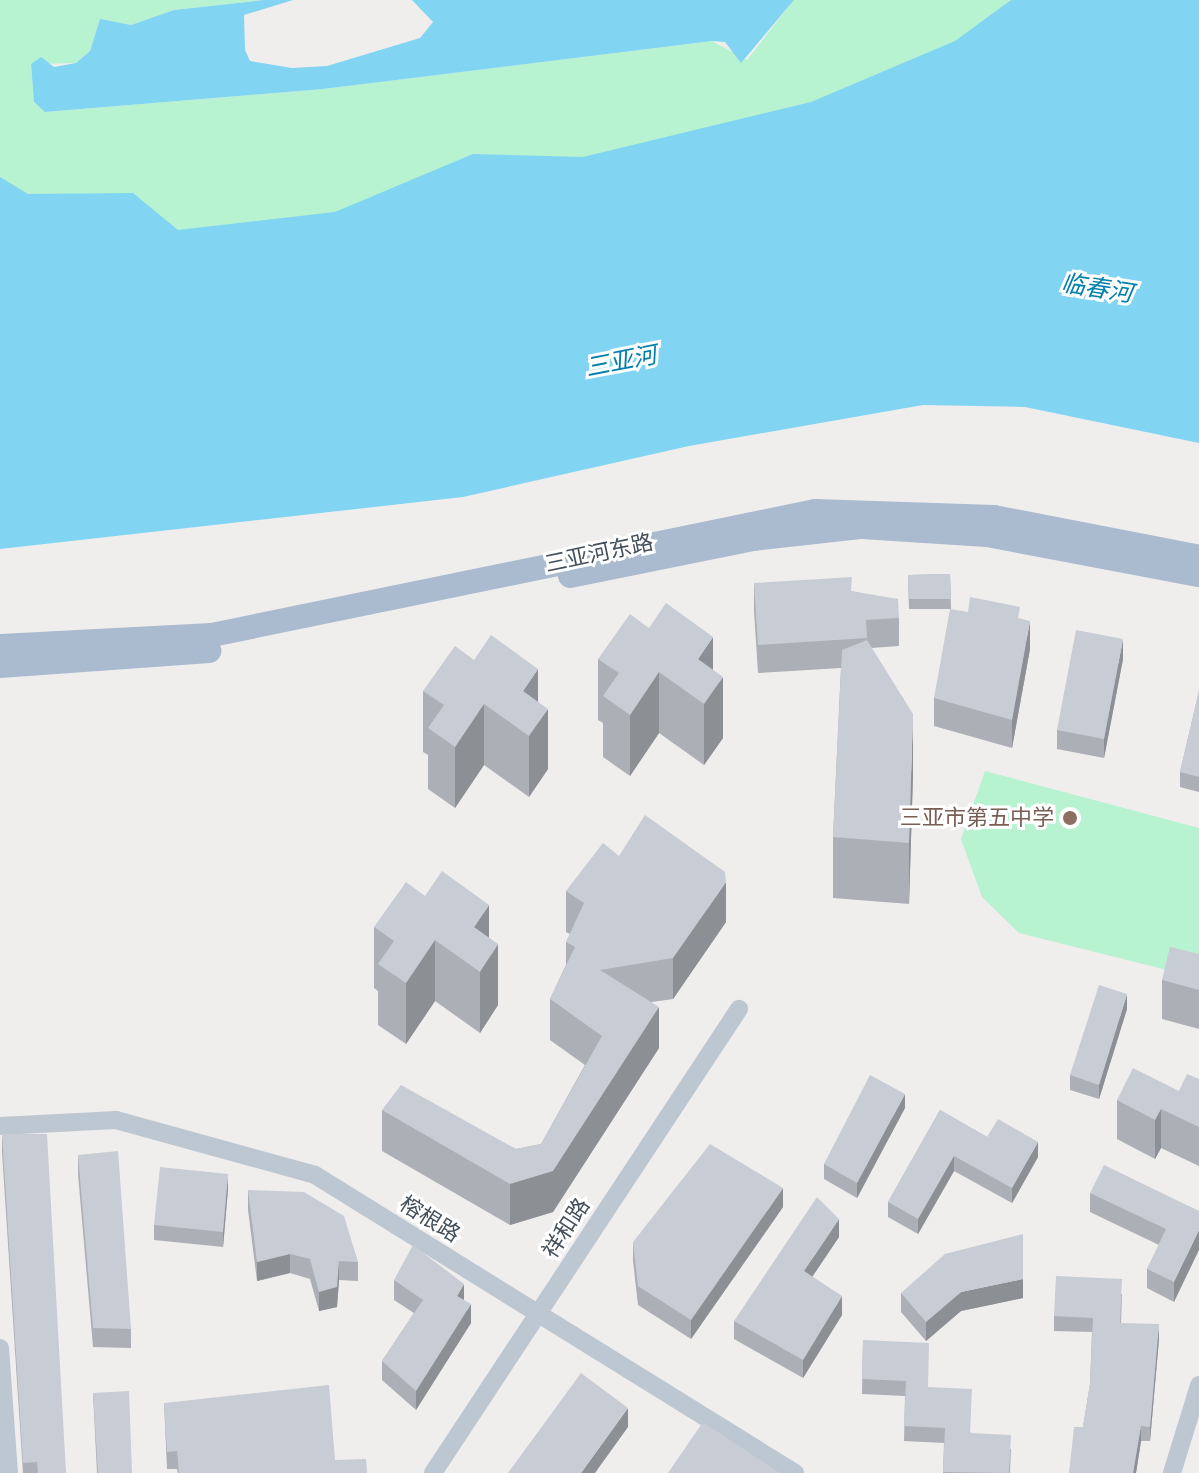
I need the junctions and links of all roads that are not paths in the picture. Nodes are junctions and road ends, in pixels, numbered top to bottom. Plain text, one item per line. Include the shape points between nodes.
1 (1199, 557) edge
2 (1199, 575) edge
3 (0, 646) edge
4 (0, 666) edge
5 (739, 1009) dead end
6 (0, 1126) edge
7 (537, 1315) junction
8 (0, 1348) edge
9 (1199, 1385) edge
10 (9, 1473) edge
11 (433, 1473) edge
12 (795, 1473) edge
13 (1172, 1473) edge

1 - 3 main road, 三亚河东路 via 994,517 815,511 212,635
2 - 4 main road, 三亚河东路 via 987,535 862,527 753,539 218,649
5 - 7 street, 祥和路
6 - 7 street, 榕根路 via 116,1120 315,1175
7 - 11 street, 祥和路
7 - 12 street, 榕根路
8 - 10 street
9 - 13 street

